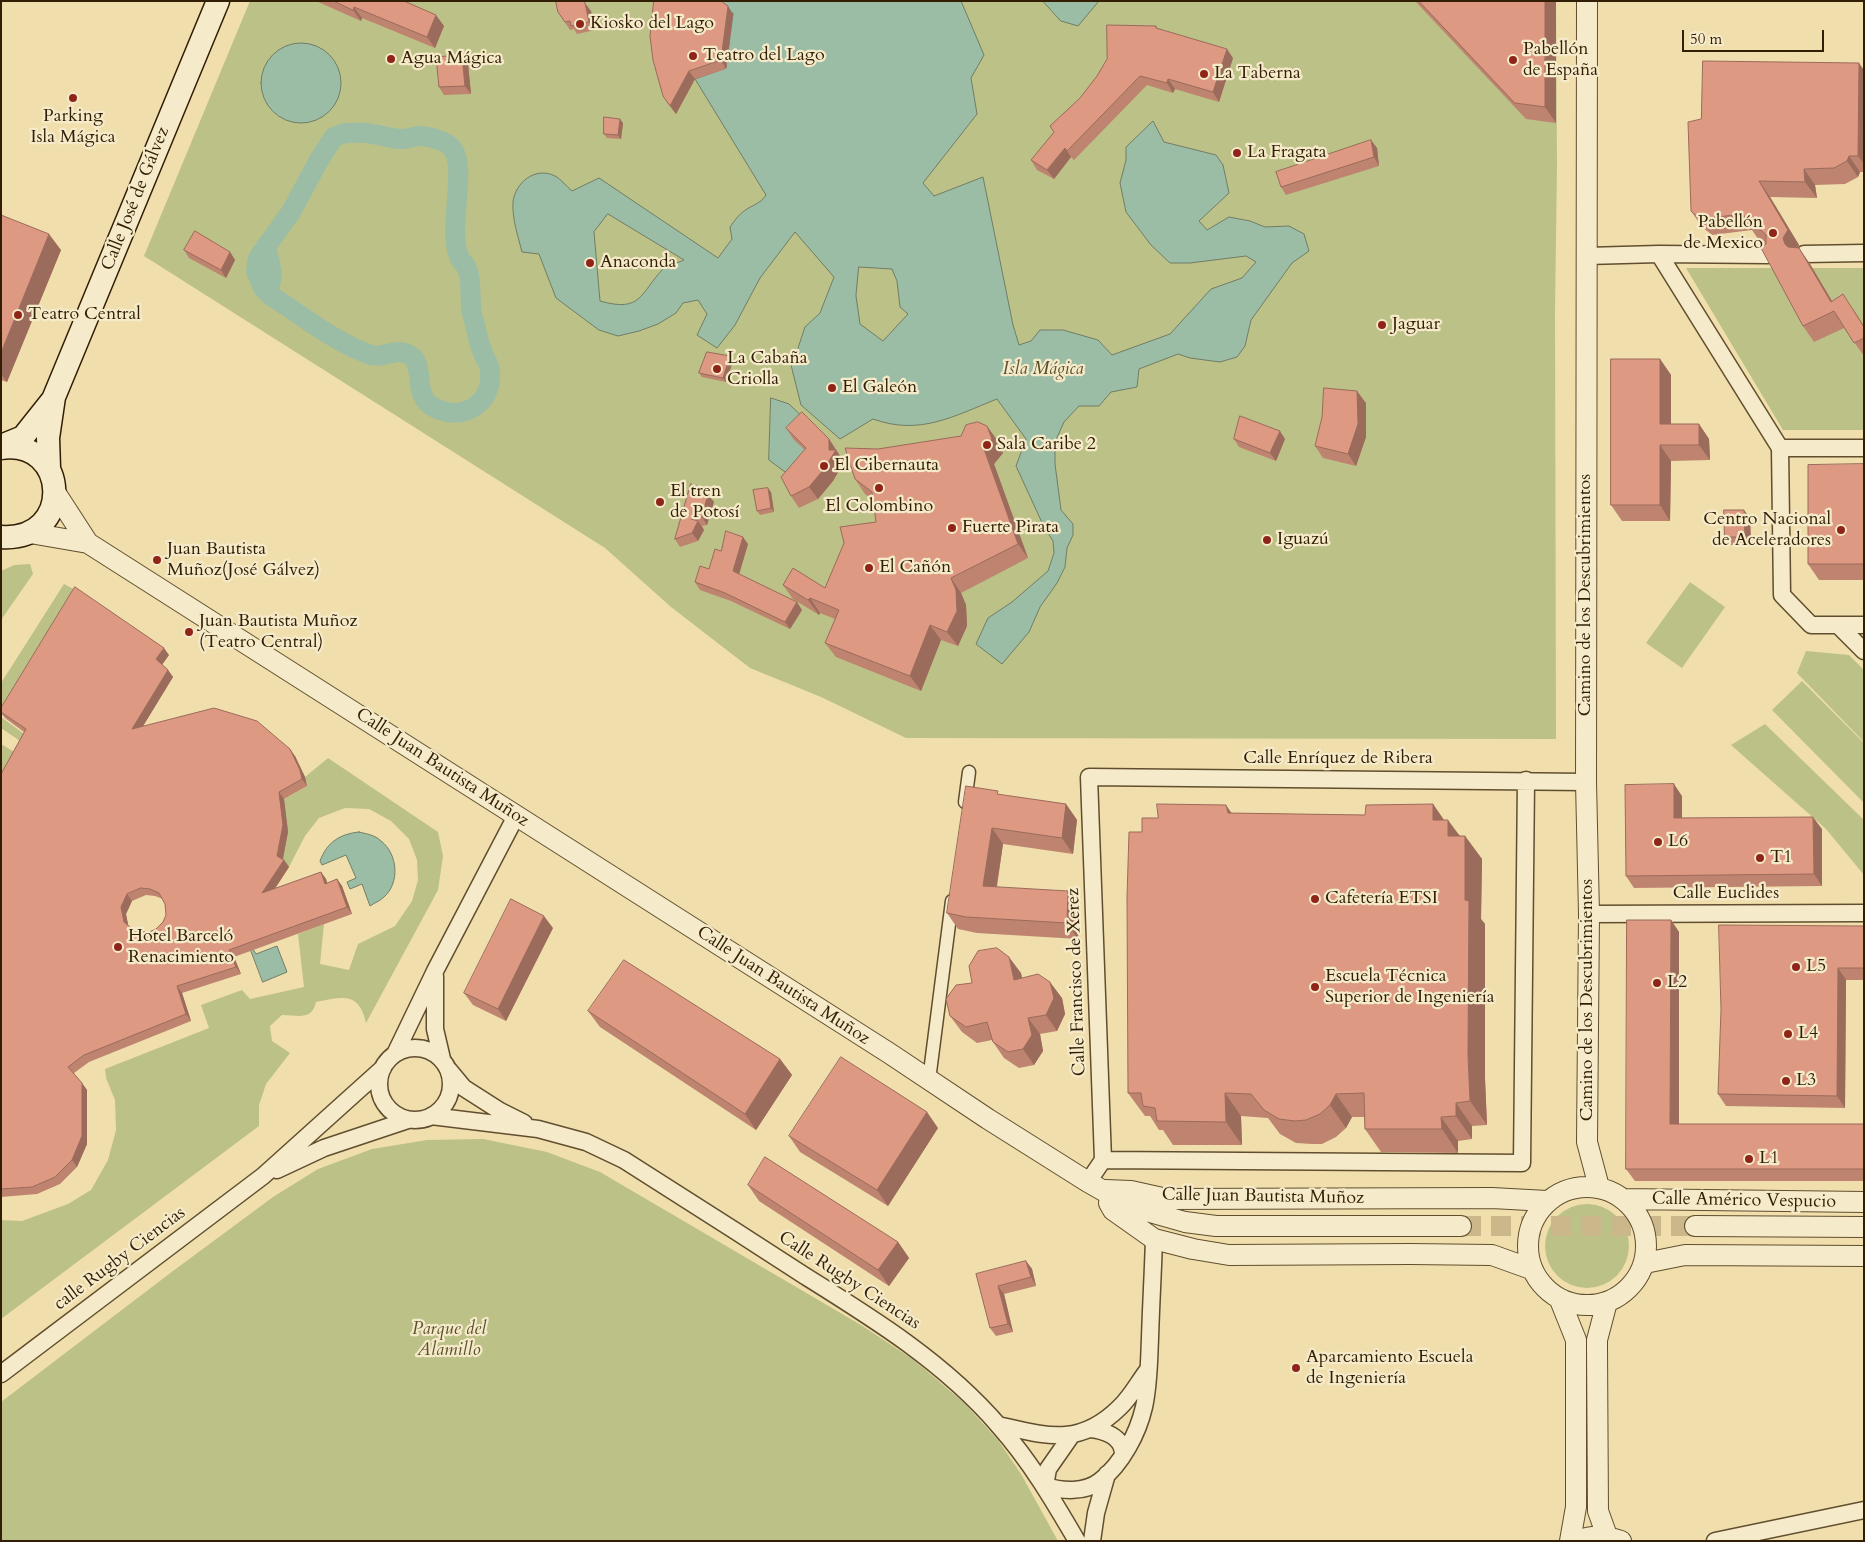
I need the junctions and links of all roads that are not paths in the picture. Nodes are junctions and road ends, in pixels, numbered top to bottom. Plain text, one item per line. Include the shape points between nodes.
1 (218, 1) edge
2 (1587, 1) edge
3 (1864, 253) edge
4 (1659, 254) junction
5 (1804, 254) edge
6 (1768, 255) edge
7 (1587, 256) junction
8 (54, 397) junction
9 (1, 447) edge
10 (1780, 448) junction
11 (1864, 448) edge
12 (49, 468) junction
13 (56, 492) junction
14 (11, 538) edge
15 (88, 543) junction
16 (1838, 625) junction
17 (1864, 625) edge
18 (1864, 651) edge
19 (969, 772) dead end
20 (1089, 777) joint
21 (1526, 780) junction
22 (1586, 782) junction
23 (964, 811) edge
24 (516, 816) junction
25 (954, 888) edge
26 (1589, 914) junction
27 (1864, 914) edge
28 (435, 971) junction
29 (394, 1054) junction
30 (445, 1064) junction
31 (382, 1068) junction
32 (929, 1080) junction
33 (432, 1116) junction
34 (408, 1120) junction
35 (538, 1129) junction
36 (1103, 1160) junction
37 (264, 1176) junction
38 (1095, 1186) junction
39 (1599, 1187) junction
40 (1624, 1199) junction
41 (1547, 1201) junction
42 (1864, 1202) edge
43 (1461, 1226) tunnel mouth
44 (1695, 1226) tunnel mouth
45 (1864, 1227) edge
46 (1154, 1239) junction
47 (1864, 1256) edge
48 (1644, 1263) junction
49 (1532, 1269) junction
50 (1560, 1300) junction
51 (1607, 1302) junction
52 (1149, 1370) junction
53 (1, 1374) edge
54 (998, 1425) junction
55 (1089, 1429) junction
56 (1071, 1436) junction
57 (1123, 1454) junction
58 (1107, 1474) junction
59 (1045, 1486) junction
60 (1864, 1510) edge
61 (1614, 1538) edge
62 (1077, 1541) edge
63 (1092, 1541) edge
64 (1570, 1541) edge
65 (1577, 1541) edge
66 (1715, 1541) edge

1 - 8 main road, Calle José de Gálvez
2 - 7 street, Camino de los Descubrimientos
3 - 5 street
4 - 6 street
4 - 7 street
4 - 10 street
7 - 22 street, Camino de los Descubrimientos
8 - 9 main road, Calle José de Gálvez via 23,437
8 - 12 main road, Calle José de Gálvez via 48,438
9 - 12 main road via 25,449
10 - 11 street
10 - 16 street via 1782,595 1811,625
12 - 13 main road, Calle José de Gálvez
13 - 14 main road via 49,516 41,526
13 - 15 street, Calle Juan Bautista Muñoz
14 - 15 street, Calle Juan Bautista Muñoz
15 - 24 street, Calle Juan Bautista Muñoz
16 - 17 street
16 - 18 street
19 - 23 street
20 - 21 street, Calle Enríquez de Ribera
20 - 36 street, Calle Francisco de Xerez
21 - 22 street, Calle Enríquez de Ribera
21 - 36 street via 1522,1163
22 - 26 street, Camino de los Descubrimientos
24 - 28 street
24 - 32 street, Calle Juan Bautista Muñoz
25 - 32 street
26 - 27 street, Calle Euclides
26 - 39 street, Camino de los Descubrimientos via 1587,1142
28 - 29 street
28 - 30 street via 435,1029
29 - 30 street via 419,1048 434,1053
29 - 31 street
30 - 33 street via 451,1080 449,1096 441,1110
30 - 35 street via 464,1088 500,1111
31 - 34 street via 379,1090 383,1100 394,1113
31 - 37 street
32 - 38 street, Calle Juan Bautista Muñoz
33 - 34 street
33 - 35 street
34 - 37 street via 324,1148
35 - 54 street, Calle Rugby Ciencias via 586,1142 624,1160 848,1302 923,1355
36 - 38 street
37 - 53 street, calle Rugby Ciencias
38 - 41 street, Calle Juan Bautista Muñoz via 1167,1199 1492,1198
38 - 43 street via 1132,1207 1162,1217 1216,1226
38 - 46 street via 1113,1210
39 - 40 street
39 - 41 street via 1580,1186
40 - 42 street, Calle Américo Vespucio
40 - 48 street via 1640,1217 1646,1239
41 - 49 street via 1528,1232 1527,1251
44 - 45 street
46 - 49 street via 1229,1255 1492,1255
46 - 52 street
47 - 48 street via 1684,1255
48 - 51 street via 1636,1280 1624,1293
49 - 50 street via 1538,1282
50 - 51 street via 1583,1306
50 - 64 street via 1576,1340 1576,1507
51 - 61 street via 1597,1340 1598,1511
52 - 55 street via 1120,1407
52 - 57 street via 1144,1406 1135,1434
54 - 56 street via 1042,1435
54 - 59 street, Calle Rugby Ciencias
55 - 56 street
55 - 57 street via 1111,1435 1122,1446
56 - 59 street via 1048,1469
57 - 58 street
58 - 59 street via 1099,1482 1083,1488 1066,1490
58 - 63 street
59 - 62 street, Calle Rugby Ciencias
60 - 66 street
61 - 65 street via 1583,1538

